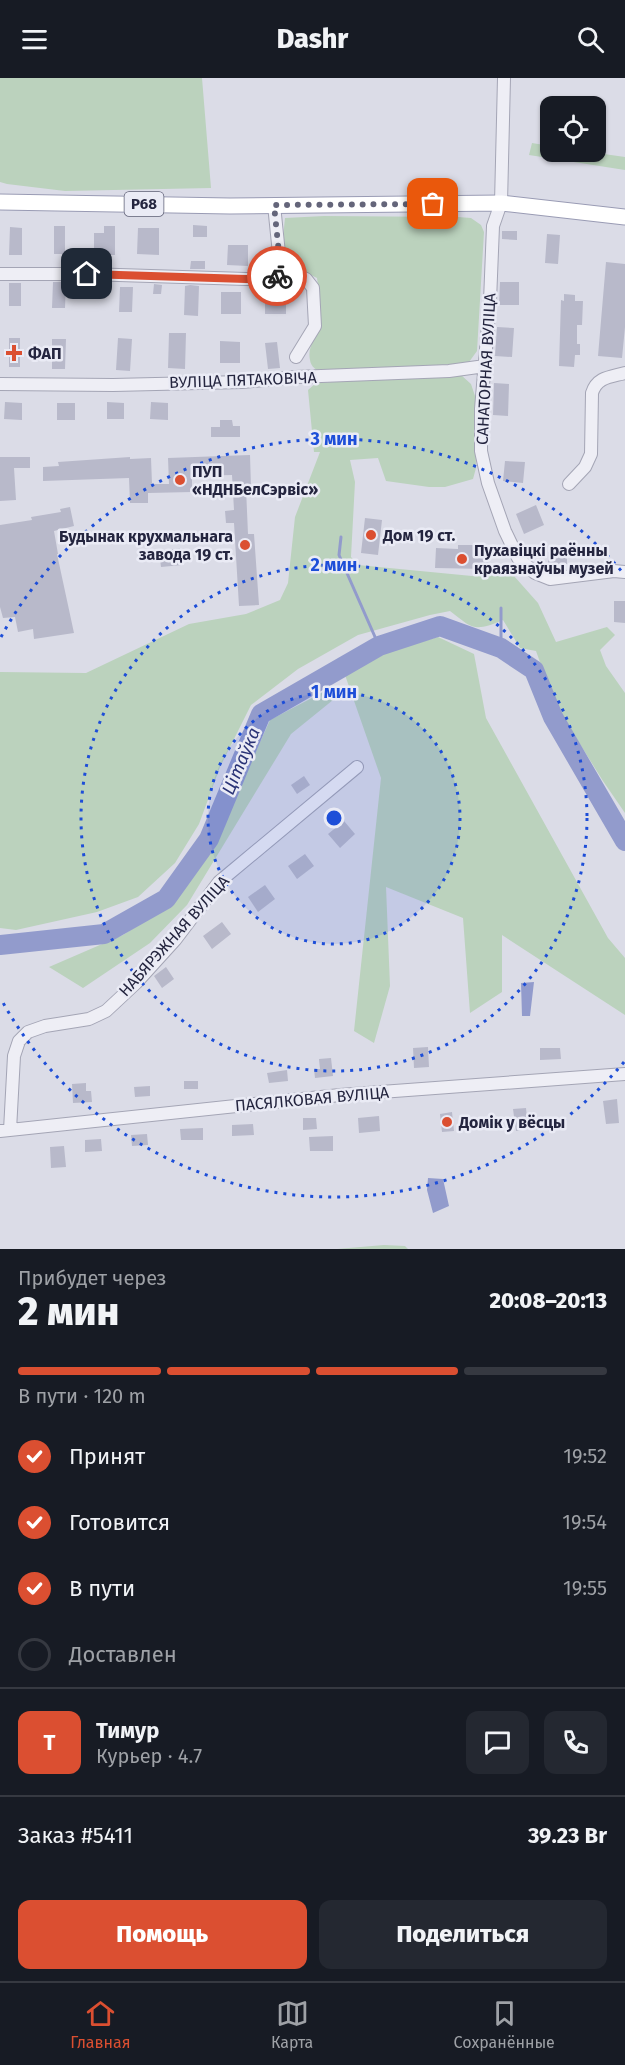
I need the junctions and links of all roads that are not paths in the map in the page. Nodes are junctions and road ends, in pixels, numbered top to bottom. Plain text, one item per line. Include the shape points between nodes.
1 (504, 78) edge
2 (4, 200) edge
3 (501, 203) junction
4 (274, 205) junction
5 (625, 217) edge
6 (281, 273) junction
7 (0, 274) edge
8 (296, 357) dead end
9 (485, 366) junction
10 (625, 373) edge
11 (0, 384) edge
12 (569, 484) dead end
13 (625, 572) edge
14 (357, 767) dead end
15 (625, 1074) edge
16 (5, 1130) edge

1 - 3 street, САНАТОРНАЯ ВУЛІЦА
2 - 4 main road, Р68
3 - 4 main road, Р68
3 - 5 main road, Р68
3 - 9 street, САНАТОРНАЯ ВУЛІЦА via 493,226
4 - 6 street
6 - 7 street via 271,279
6 - 8 street via 306,279 313,288 315,326
9 - 11 street, ВУЛІЦА ПЯТАКОВІЧА via 242,381
9 - 13 street, САНАТОРНАЯ ВУЛІЦА via 481,452 488,483 518,558 535,573 550,579
10 - 12 street via 595,384 591,454
14 - 16 street, НАБЯРЭЖНАЯ ВУЛІЦА via 219,882 175,940 106,1011 89,1019 45,1026 28,1032 18,1041
15 - 16 street, ПАСЯЛКОВАЯ ВУЛІЦА via 340,1095

